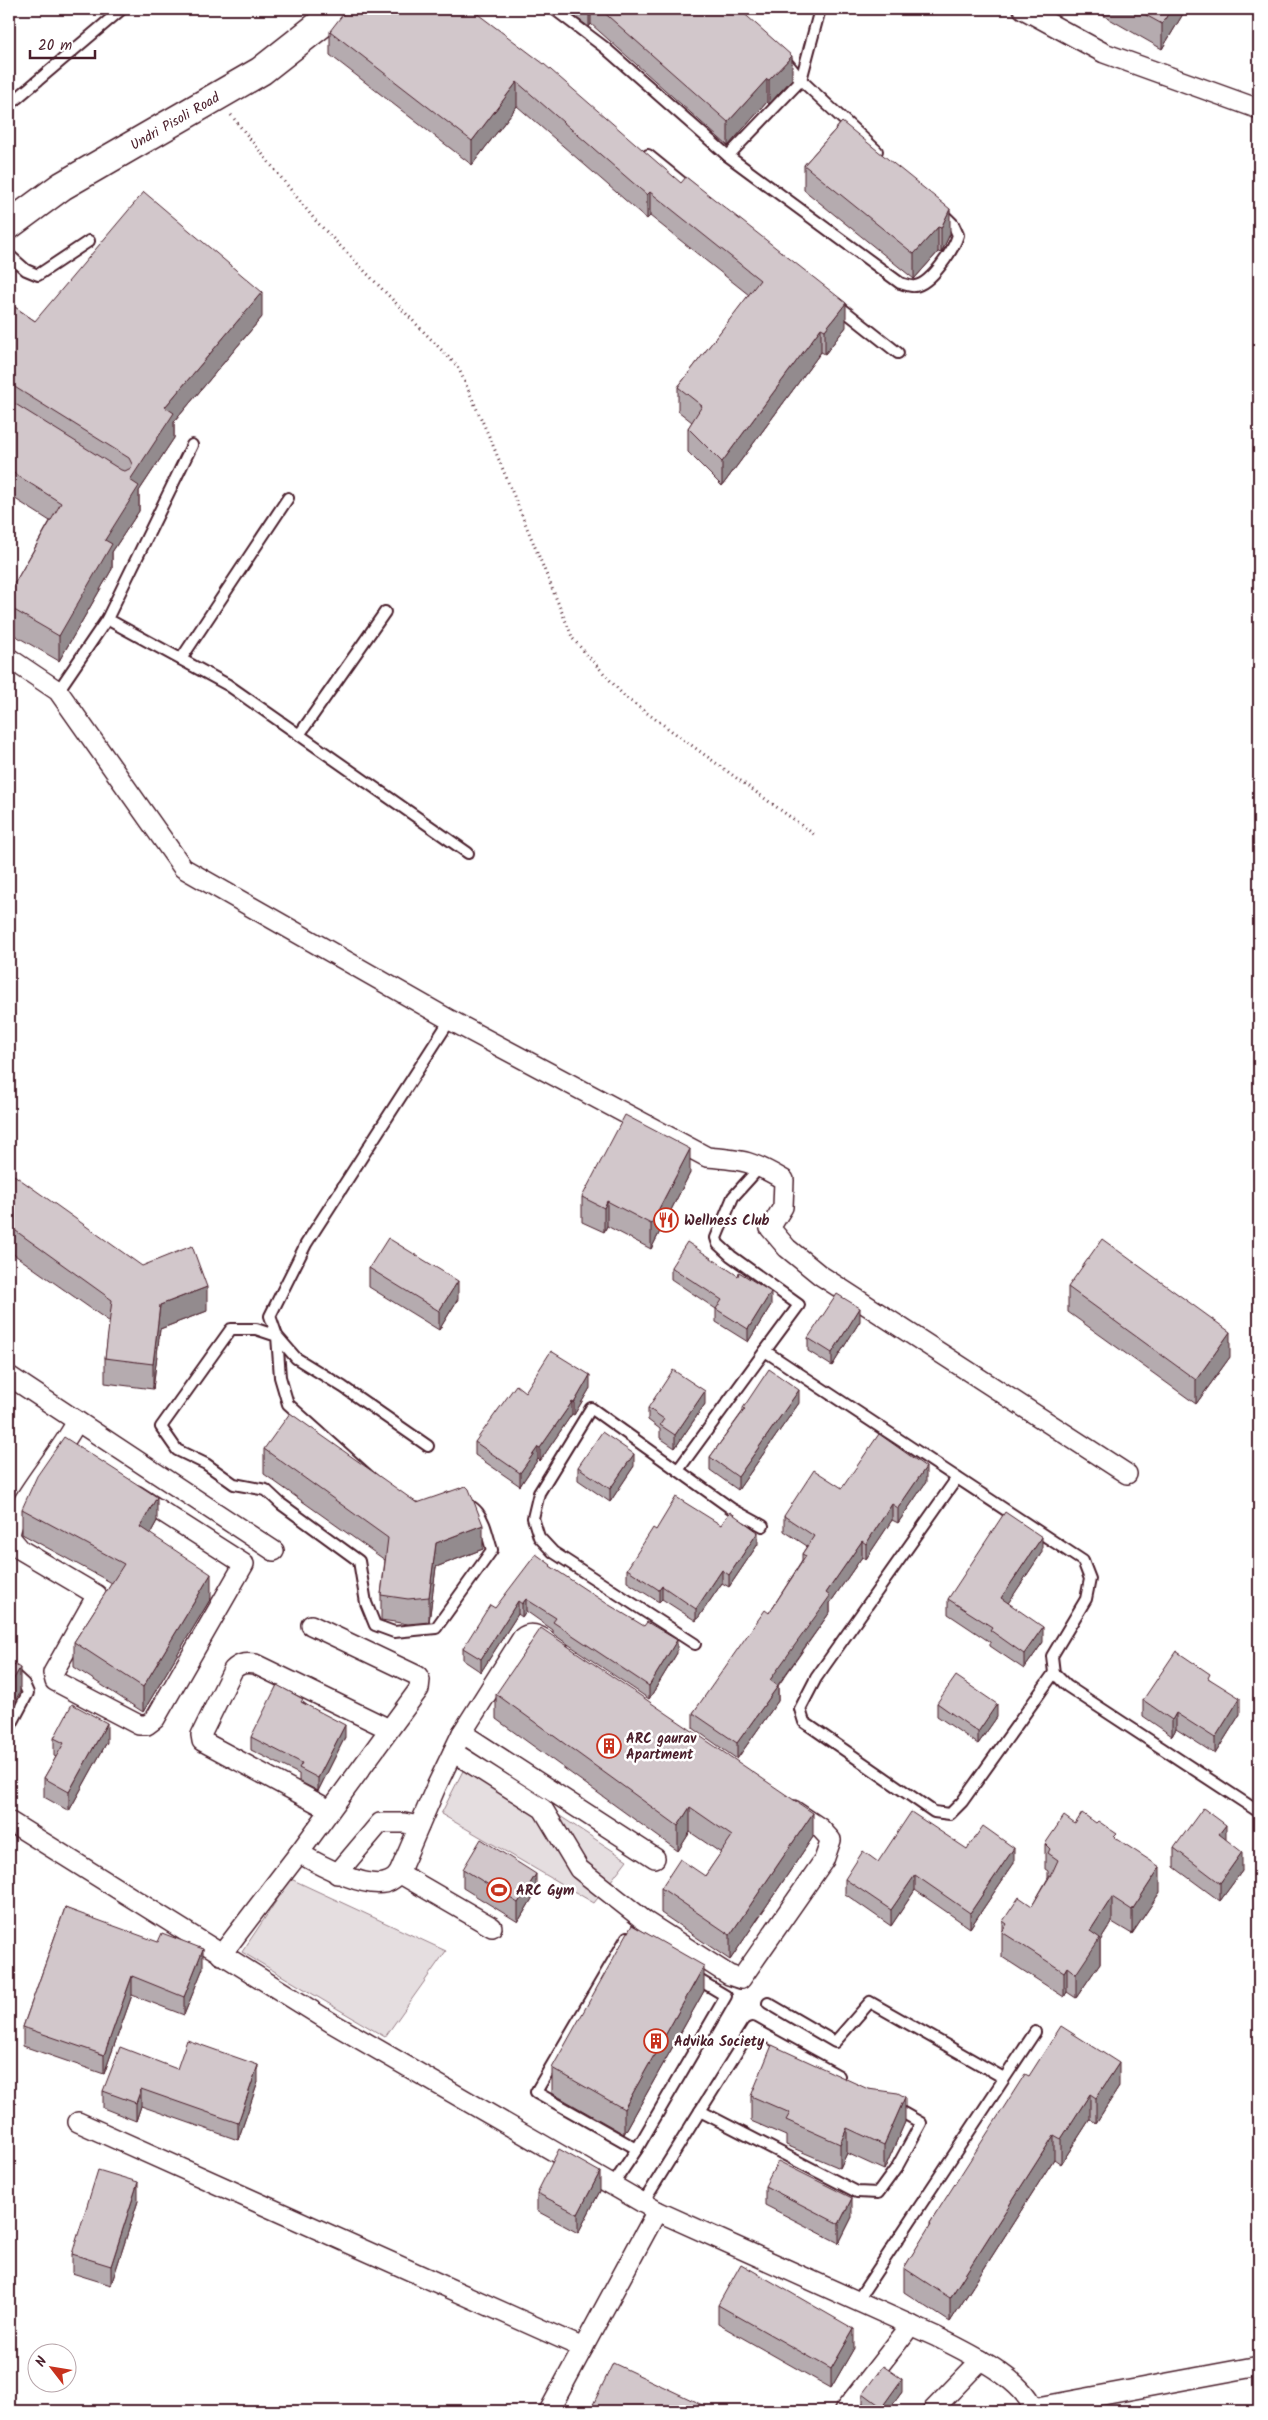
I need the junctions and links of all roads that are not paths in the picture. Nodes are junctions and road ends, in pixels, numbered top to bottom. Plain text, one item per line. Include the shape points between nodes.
1 (122, 9) edge
2 (335, 9) edge
3 (554, 9) edge
4 (820, 9) edge
5 (1023, 9) edge
6 (777, 51) edge
7 (801, 80) junction
8 (9, 105) edge
9 (1258, 105) edge
10 (642, 150) edge
11 (728, 156) junction
12 (888, 162) edge
13 (696, 193) edge
14 (932, 203) edge
15 (9, 225) edge
16 (89, 241) dead end
17 (9, 255) edge
18 (828, 298) edge
19 (898, 354) dead end
20 (192, 445) dead end
21 (288, 498) dead end
22 (386, 612) dead end
23 (107, 619) junction
24 (9, 658) edge
25 (181, 659) junction
26 (58, 691) junction
27 (299, 735) junction
28 (468, 852) dead end
29 (450, 1020) junction
30 (761, 1166) junction
31 (277, 1336) junction
32 (765, 1351) junction
33 (9, 1376) edge
34 (77, 1421) junction
35 (428, 1446) dead end
36 (62, 1447) junction
37 (78, 1458) edge
38 (678, 1470) junction
39 (1126, 1474) dead end
40 (957, 1478) junction
41 (120, 1484) edge
42 (763, 1526) dead end
43 (274, 1551) dead end
44 (311, 1625) dead end
45 (695, 1644) dead end
46 (573, 1659) edge
47 (9, 1670) edge
48 (1054, 1673) junction
49 (9, 1729) edge
50 (389, 1729) junction
51 (462, 1733) junction
52 (453, 1752) junction
53 (778, 1800) edge
54 (330, 1810) junction
55 (1259, 1812) edge
56 (9, 1821) edge
57 (419, 1826) junction
58 (299, 1853) junction
59 (655, 1858) dead end
60 (399, 1873) junction
61 (338, 1874) junction
62 (492, 1927) dead end
63 (222, 1954) junction
64 (768, 2003) dead end
65 (1035, 2032) dead end
66 (1004, 2078) junction
67 (845, 2080) edge
68 (887, 2104) edge
69 (700, 2111) junction
70 (78, 2122) dead end
71 (637, 2149) junction
72 (612, 2186) junction
73 (650, 2207) junction
74 (857, 2301) junction
75 (911, 2325) junction
76 (583, 2348) junction
77 (981, 2360) junction
78 (1259, 2366) edge
79 (1033, 2410) edge
80 (549, 2411) edge
81 (844, 2411) edge
82 (932, 2411) edge

1 - 8 lane
2 - 15 highway, Undri Pisoli Road via 261,71 62,186
3 - 11 lane via 604,47
4 - 7 lane
5 - 9 street via 1104,53
6 - 7 lane
7 - 11 lane
7 - 12 lane
10 - 13 lane
11 - 14 lane via 900,283 914,287 926,282 955,246 958,235 953,224
16 - 17 lane via 38,275 26,270
18 - 19 lane
20 - 23 lane
21 - 25 lane
22 - 27 lane
23 - 25 lane
23 - 26 lane
24 - 26 street
25 - 27 lane via 228,685
26 - 29 street via 183,868
27 - 28 lane
29 - 30 street via 707,1157 746,1160
29 - 31 lane via 306,1244 270,1316
30 - 32 lane via 733,1197 716,1238 731,1256 798,1305
30 - 39 street via 784,1180 783,1207 770,1228 787,1248 820,1275
31 - 31 lane via 280,1376 288,1404 392,1497 416,1510 437,1506 450,1498 466,1501 482,1516 492,1550 436,1628 394,1632 374,1625 366,1603 359,1561 266,1490 234,1484 206,1464 177,1450 161,1427 231,1329 256,1329
31 - 35 lane via 296,1358
32 - 38 lane
32 - 40 lane
33 - 34 street
34 - 36 street
34 - 43 street
36 - 37 street
36 - 41 street via 22,1504 11,1526 10,1537 21,1550 96,1595 53,1673 55,1681 139,1726 155,1719 244,1564
38 - 42 lane via 732,1509
38 - 45 lane via 591,1408 539,1493 533,1518 540,1537 553,1552
40 - 48 lane via 1083,1561 1090,1578 1086,1599 1052,1656
40 - 48 lane via 816,1678 800,1709 804,1722 934,1812 950,1814 962,1802
44 - 50 street via 418,1676 419,1689
46 - 51 street via 540,1637 527,1634
47 - 49 lane via 24,1684 28,1693
48 - 55 lane via 1068,1686
50 - 54 street
50 - 54 street via 255,1664 238,1665 233,1670 201,1735 202,1741
51 - 52 street
51 - 59 street
52 - 53 street via 543,1809 579,1869 638,1915 729,1975 741,1978 824,1860 831,1840 820,1828
52 - 57 street
54 - 58 street
56 - 63 street
57 - 60 street
57 - 61 street via 380,1823
58 - 61 street
58 - 63 street
60 - 61 street via 391,1881 382,1883
60 - 62 street
63 - 72 street via 332,2023
64 - 66 lane via 835,2042 870,2002
65 - 66 lane
66 - 74 lane
67 - 69 lane via 752,2028
68 - 69 lane via 921,2123 897,2167 878,2193 857,2192
69 - 73 lane
70 - 76 street
71 - 71 lane via 726,1996 627,1937 536,2092
71 - 72 lane
72 - 73 street
73 - 74 street
73 - 76 street
74 - 75 street
75 - 77 street
75 - 81 street
76 - 80 street
77 - 79 street via 1017,2386
77 - 82 street
78 - 79 street

